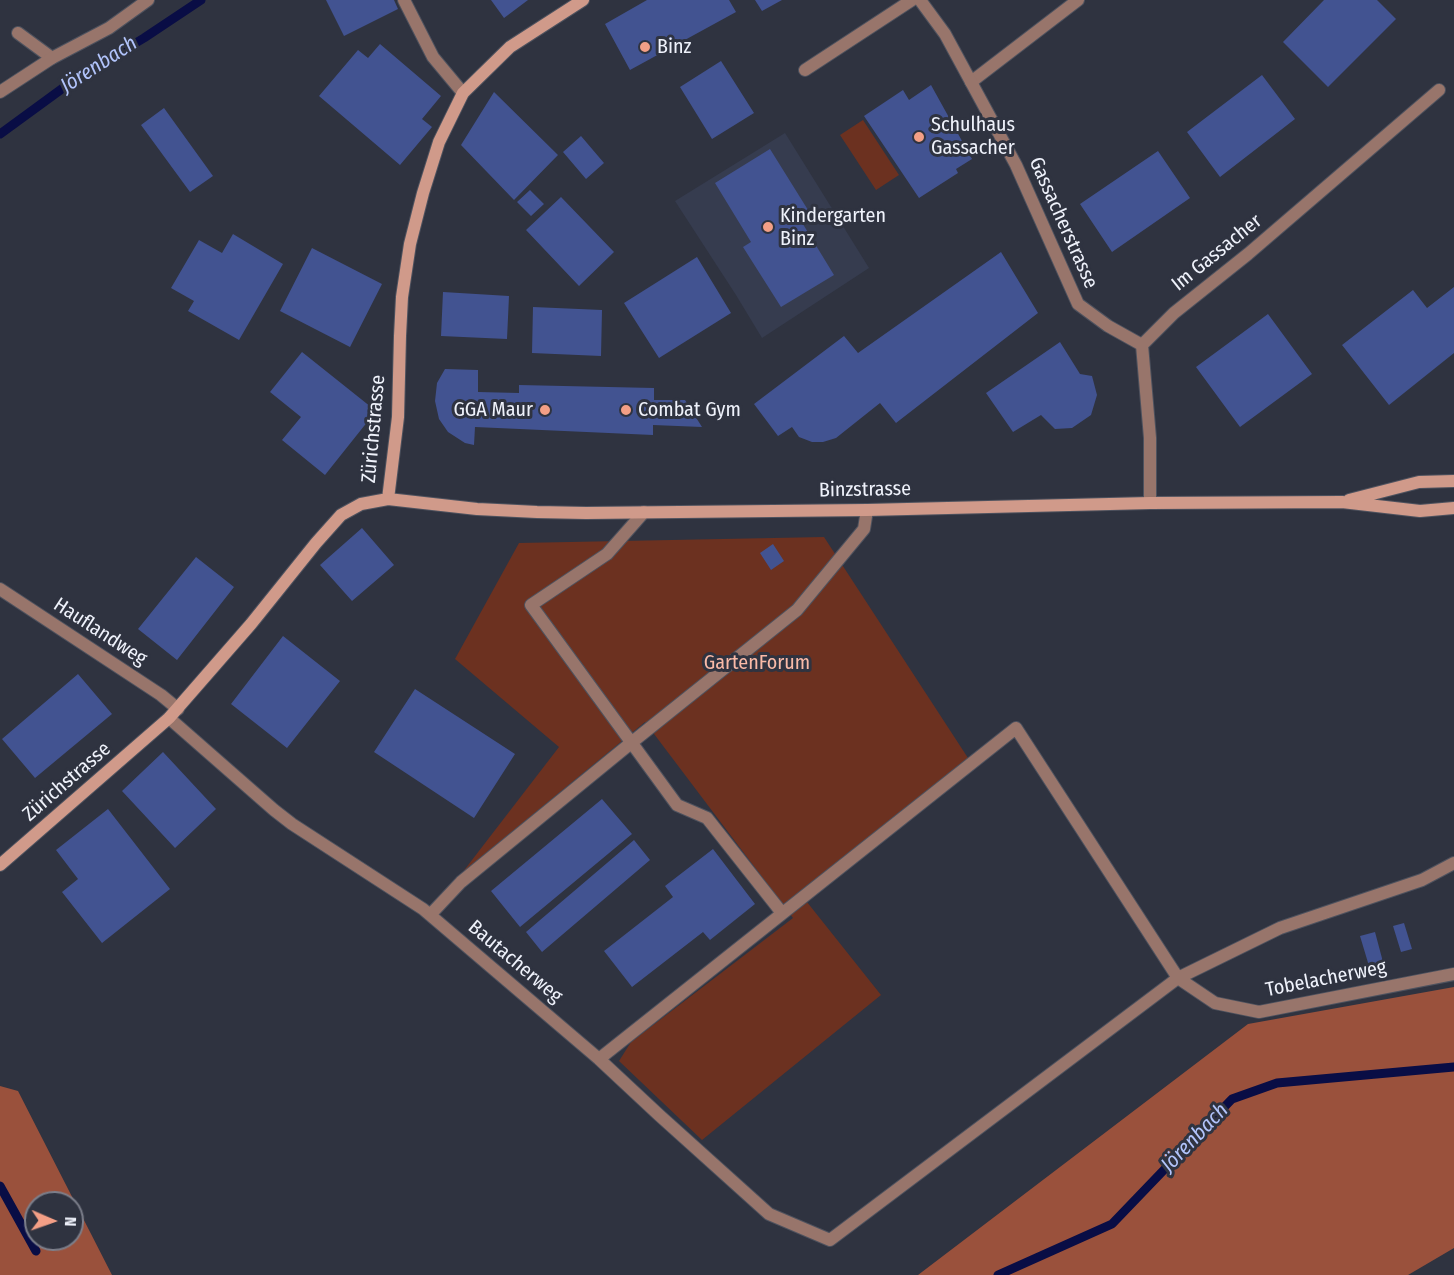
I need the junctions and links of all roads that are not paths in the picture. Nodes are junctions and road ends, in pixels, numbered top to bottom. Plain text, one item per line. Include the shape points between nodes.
1 (148, 0) edge
2 (404, 0) edge
3 (583, 0) edge
4 (912, 0) edge
5 (920, 0) edge
6 (1078, 0) edge
7 (18, 33) dead end
8 (52, 58) junction
9 (805, 70) dead end
10 (971, 82) junction
11 (1438, 90) dead end
12 (0, 92) edge
13 (463, 93) junction
14 (1142, 345) junction
15 (1454, 481) edge
16 (388, 499) junction
17 (1342, 502) junction
18 (1150, 503) junction
19 (1454, 508) edge
20 (867, 510) junction
21 (644, 512) junction
22 (0, 589) edge
23 (178, 709) junction
24 (169, 718) junction
25 (631, 743) junction
26 (1454, 863) edge
27 (0, 865) edge
28 (782, 913) junction
29 (430, 915) junction
30 (1454, 974) edge
31 (1178, 978) junction
32 (599, 1059) junction

1 - 8 street via 108,28
2 - 13 street via 433,57
3 - 13 main road, Zürichstrasse via 510,47
4 - 9 street
5 - 10 street, Gassacherstrasse via 945,34
6 - 10 street
7 - 8 street
8 - 12 street
10 - 14 street, Gassacherstrasse via 1016,165 1078,304
11 - 14 street, Im Gassacher via 1174,313
13 - 16 main road, Zürichstrasse via 439,142 410,244 402,297 398,417
14 - 18 street via 1150,438
15 - 17 main road, Binzstrasse via 1419,482
16 - 21 main road, Binzstrasse via 477,509
16 - 23 main road, Zürichstrasse via 361,504 341,515
17 - 18 main road, Binzstrasse
17 - 19 main road, Binzstrasse via 1420,511
18 - 20 main road, Binzstrasse
20 - 21 main road, Binzstrasse
20 - 25 street via 864,530 797,610
21 - 25 street via 607,554 531,605
22 - 23 street, Hauflandweg
23 - 24 main road, Zürichstrasse
24 - 27 main road, Zürichstrasse
24 - 29 street, Bautacherweg via 292,824
25 - 28 street via 677,805 707,818
25 - 29 street via 461,882
26 - 31 street via 1422,880 1280,928
28 - 31 street via 1016,728
28 - 32 street
29 - 32 street, Bautacherweg
30 - 31 street, Tobelacherweg via 1259,1012 1215,1003
31 - 32 street, Bautacherweg via 830,1240 769,1214

